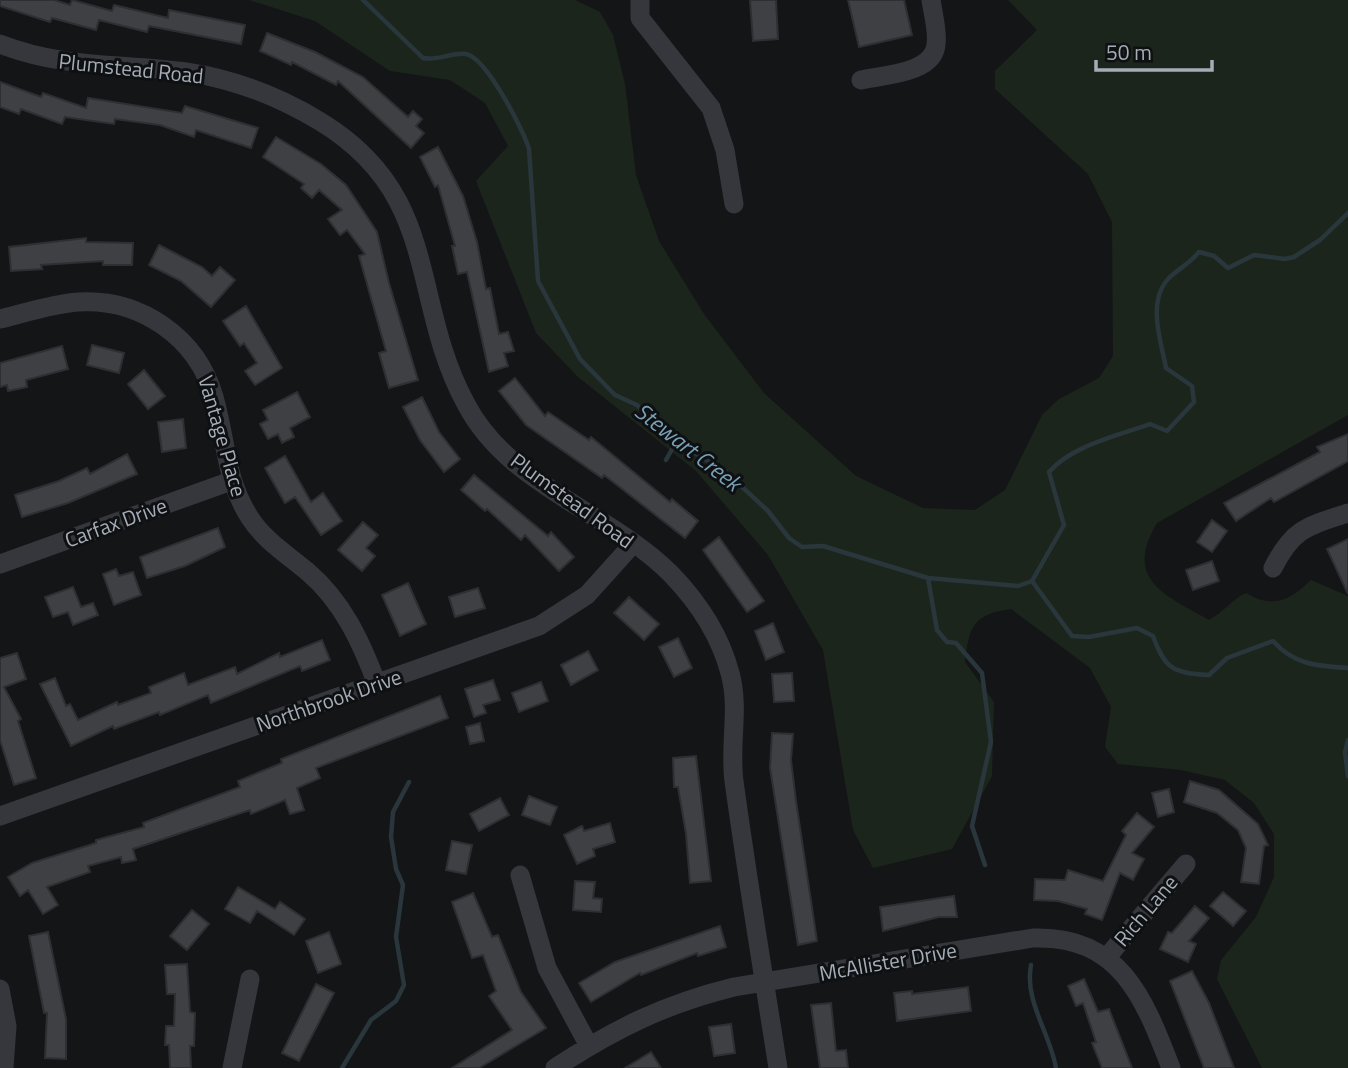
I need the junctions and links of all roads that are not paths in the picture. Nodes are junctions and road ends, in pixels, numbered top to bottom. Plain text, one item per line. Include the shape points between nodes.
1 (640, 0) edge
2 (931, 0) edge
3 (0, 44) edge
4 (860, 80) dead end
5 (734, 204) dead end
6 (0, 319) edge
7 (231, 481) junction
8 (1348, 513) edge
9 (632, 545) junction
10 (0, 564) edge
11 (1273, 568) dead end
12 (377, 684) junction
13 (0, 816) edge
14 (1186, 864) dead end
15 (520, 875) dead end
16 (1107, 957) junction
17 (250, 979) dead end
18 (765, 982) junction
19 (0, 989) edge
20 (589, 1046) junction
21 (4, 1068) edge
22 (232, 1068) edge
23 (555, 1068) edge
24 (778, 1068) edge
25 (1171, 1068) edge

1 - 5 street via 640,18 711,108 725,150
2 - 4 street via 936,46 931,57 919,67
3 - 9 street, Plumstead Road via 27,55 84,66 184,72 241,85 295,107 351,144 389,186 411,225 454,380 476,421 523,470
6 - 7 street, Vantage Place via 74,302 97,302 141,312 161,324 180,338 203,370 214,395
7 - 10 street, Carfax Drive
7 - 12 street, Vantage Place via 252,522 340,607
8 - 11 street via 1308,527 1285,543
9 - 12 street, Northbrook Drive via 587,595 540,626
9 - 18 street, Plumstead Road via 689,594 712,629 730,673 735,700 734,776
12 - 13 street, Northbrook Drive
14 - 16 street, Rich Lane
15 - 20 street via 547,968
16 - 18 street, McAllister Drive via 1072,941 1033,937
16 - 25 street, McAllister Drive via 1130,980
17 - 22 street
18 - 20 street, McAllister Drive via 690,998 652,1012
18 - 24 street, Plumstead Road
19 - 21 street via 7,1026
20 - 23 street, McAllister Drive

